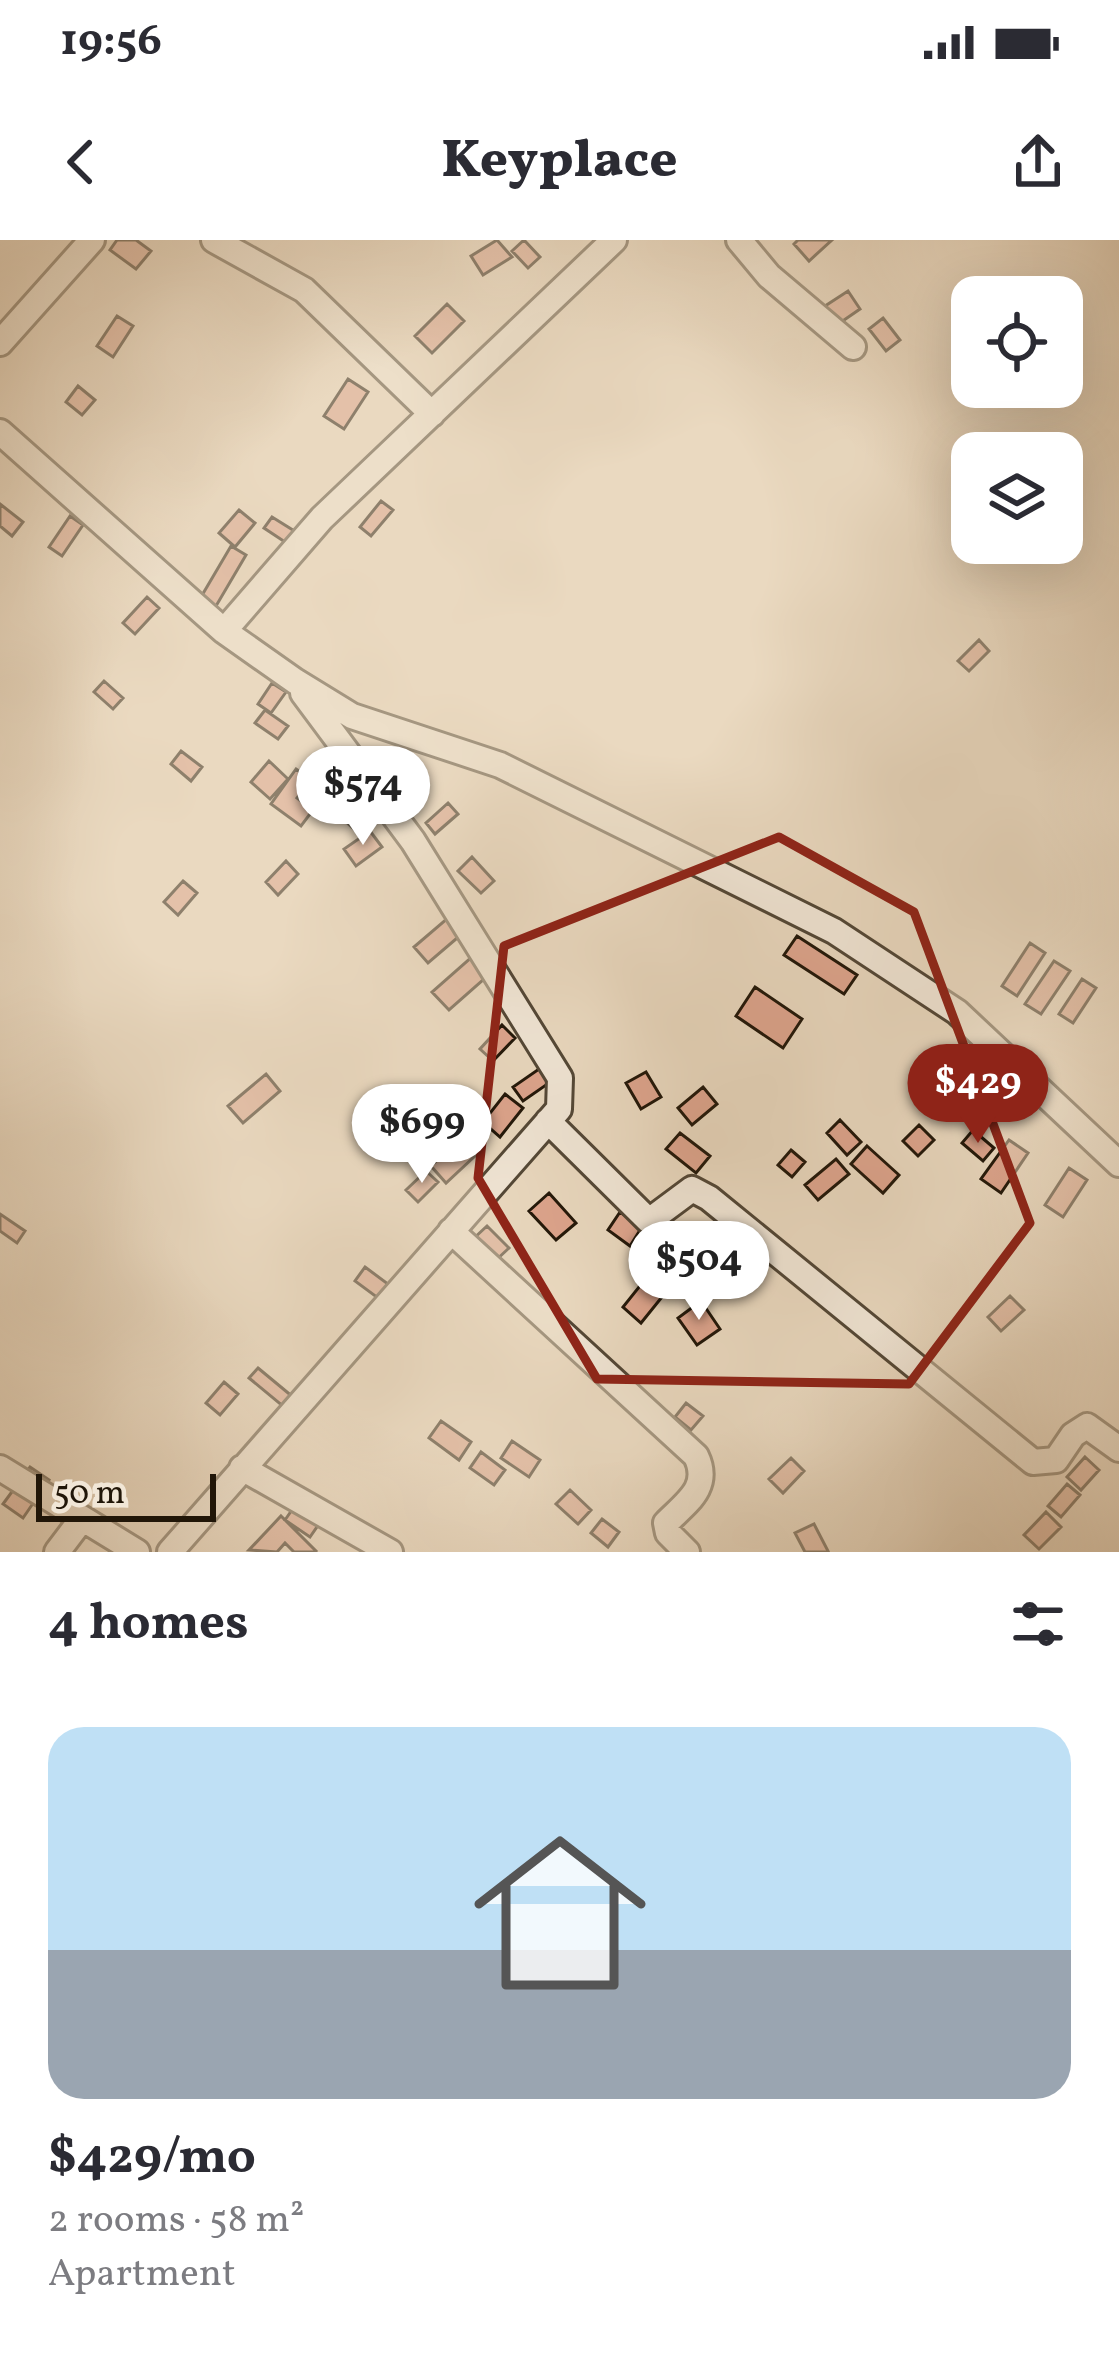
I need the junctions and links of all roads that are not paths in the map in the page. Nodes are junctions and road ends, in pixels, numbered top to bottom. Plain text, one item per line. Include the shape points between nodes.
1 (92, 240) edge
2 (214, 240) edge
3 (614, 240) edge
4 (739, 240) edge
5 (0, 343) edge
6 (853, 347) dead end
7 (432, 414) junction
8 (0, 432) edge
9 (224, 631) junction
10 (295, 681) junction
11 (548, 1121) junction
12 (1119, 1165) edge
13 (451, 1232) junction
14 (1119, 1448) edge
15 (0, 1468) edge
16 (242, 1468) junction
17 (82, 1519) junction
18 (57, 1552) edge
19 (137, 1552) edge
20 (170, 1552) edge
21 (390, 1552) edge
22 (687, 1552) edge

1 - 5 street
2 - 7 street via 304,290
3 - 7 street
4 - 6 street
7 - 9 street via 322,518
8 - 9 street
9 - 10 street
10 - 11 street via 413,841 560,1078 563,1096
10 - 12 street via 352,716 500,765 834,931 957,1012
11 - 13 street
11 - 14 street via 649,1221 692,1189 709,1198 1033,1462 1056,1460 1087,1426
13 - 16 street
13 - 22 street via 696,1456 701,1484 666,1522
15 - 17 street
16 - 20 street
16 - 21 street
17 - 18 street
17 - 19 street

